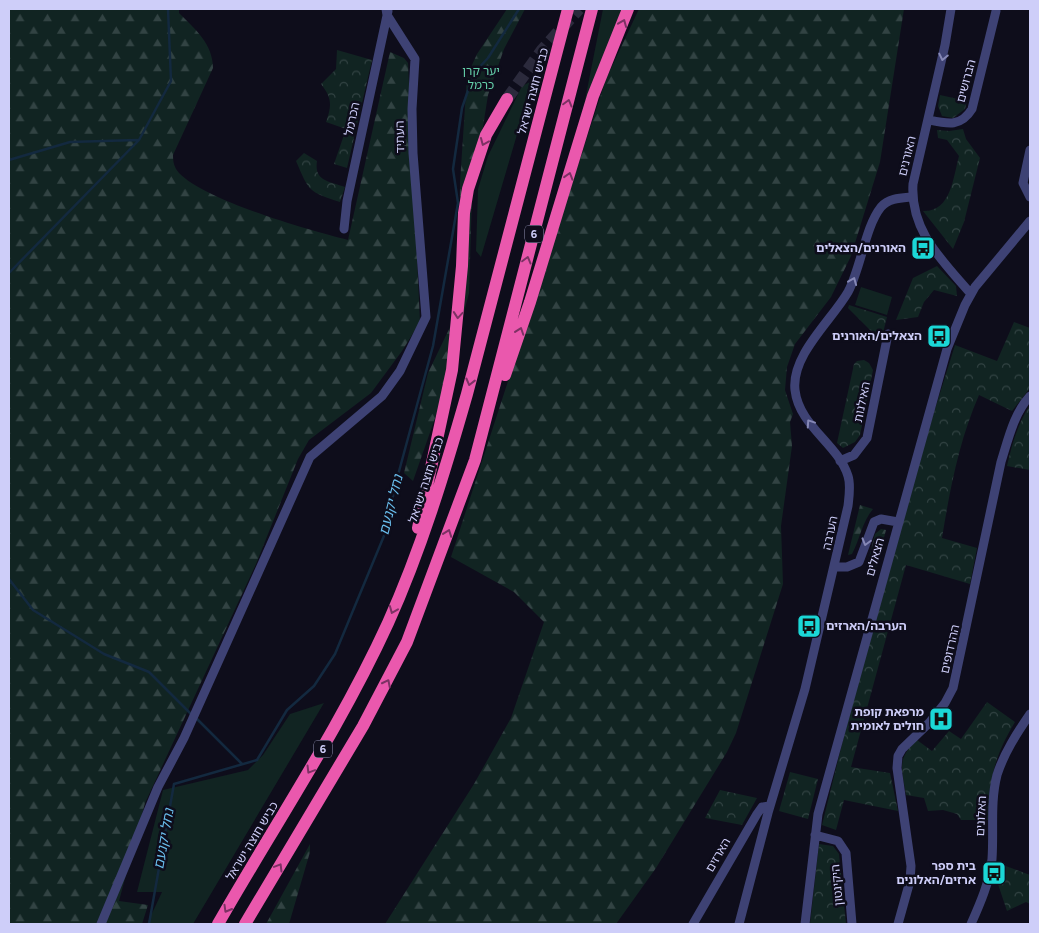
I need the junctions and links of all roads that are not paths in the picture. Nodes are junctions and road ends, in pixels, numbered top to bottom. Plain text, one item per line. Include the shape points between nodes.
1 (568, 9) edge
2 (592, 9) edge
3 (628, 9) edge
4 (951, 9) edge
5 (388, 11) edge
6 (996, 11) dead end
7 (507, 99) tunnel mouth
8 (929, 120) junction
9 (1030, 150) edge
10 (912, 197) junction
11 (1030, 197) edge
12 (1030, 221) edge
13 (344, 230) dead end
14 (971, 294) junction
15 (888, 334) dead end
16 (1030, 396) edge
17 (475, 460) junction
18 (840, 461) junction
19 (898, 522) junction
20 (411, 565) junction
21 (835, 567) junction
22 (1030, 714) edge
23 (770, 806) junction
24 (815, 835) junction
25 (101, 924) edge
26 (218, 924) edge
27 (245, 924) edge
28 (692, 924) edge
29 (739, 924) edge
30 (804, 924) edge
31 (852, 924) edge
32 (898, 924) edge
33 (971, 924) edge

1 -> 20 highway, כביש חוצה ישראל / 6 via 462,412 436,498
17 -> 2 highway, 6
17 -> 3 highway via 530,302 593,96
4 -> 8 street, האורנים
5 - 13 street, הכרמל via 347,200
5 - 25 street, העתיד via 415,59 413,153 426,317 400,371 382,396 310,458 158,787
6 - 8 street, הברושים via 972,109 966,118 950,125
7 -> 20 highway via 486,135 468,189 452,370
8 - 10 street, האורנים
9 - 11 street via 1023,183
10 - 14 street, האורנים via 913,209 931,245
18 -> 10 street, הערבה via 803,413 797,398 796,374 801,359 849,290 881,208 894,199
12 - 14 street, הצאלים
14 - 19 street, הצאלים via 947,349
15 - 18 street, האילנות via 867,438 854,455
16 - 32 street, ההרדופים via 1010,433 1001,462 954,688 945,703 898,756 897,768 911,856 910,881
27 -> 17 highway, 6 via 388,681 407,642
18 - 21 street, הערבה via 848,476 850,490
19 -> 21 street via 881,519 874,522 859,562
19 - 24 street, הצאלים via 836,745
20 -> 26 highway, כביש חוצה ישראל / 6 via 388,622 325,746
21 - 23 street, הערבה via 805,689
22 - 33 street, האלונים via 1010,745 998,775 992,860
23 - 28 street, הארזים via 762,807 757,814
23 - 29 street, הערבה
24 - 30 street, הצאלים
24 - 31 street, היקינטון via 838,841 846,853

